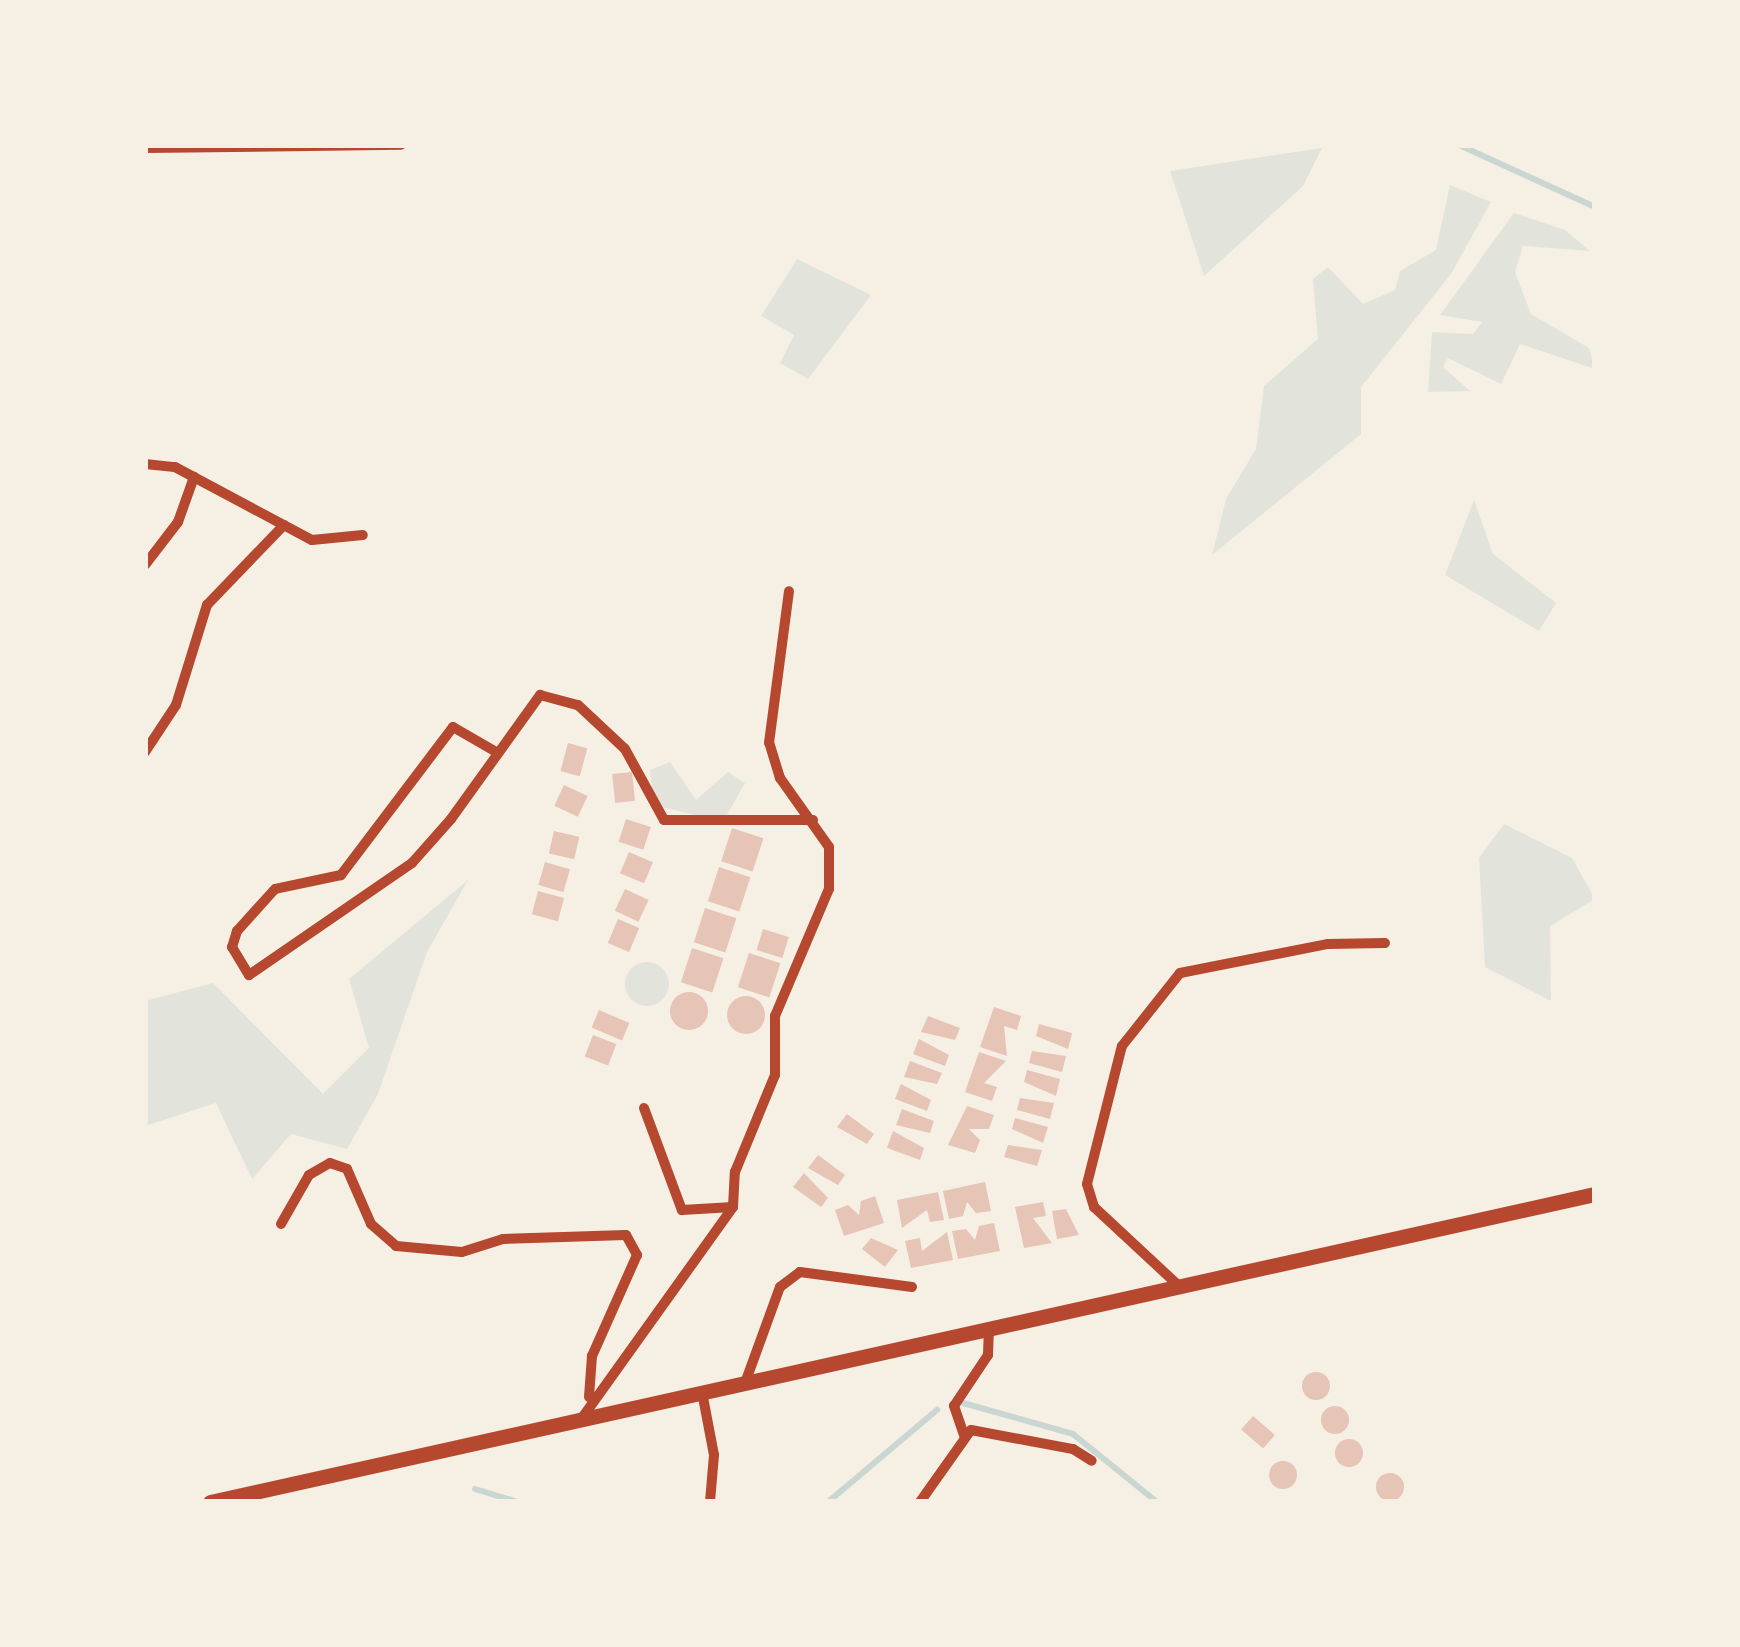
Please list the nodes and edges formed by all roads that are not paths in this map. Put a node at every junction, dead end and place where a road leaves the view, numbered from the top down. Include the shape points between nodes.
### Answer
1 (400, 145) edge
2 (145, 148) edge
3 (145, 464) edge
4 (194, 477) junction
5 (284, 524) junction
6 (363, 535) dead end
7 (145, 565) edge
8 (790, 591) dead end
9 (145, 752) edge
10 (498, 753) junction
11 (813, 820) junction
12 (1385, 943) dead end
13 (644, 1108) dead end
14 (1595, 1194) edge
15 (733, 1207) junction
16 (281, 1224) dead end
17 (1179, 1286) junction
18 (912, 1287) dead end
19 (989, 1328) junction
20 (745, 1383) junction
21 (702, 1392) junction
22 (589, 1397) junction
23 (582, 1418) junction
24 (964, 1436) junction
25 (1092, 1461) dead end
26 (210, 1502) edge
27 (710, 1502) edge
28 (920, 1502) edge

1 - 2 street
3 - 4 street
4 - 5 street
4 - 7 street via 178,522
5 - 6 street via 312,540
5 - 9 street via 207,606 176,705
8 - 11 street via 767,726 780,778
10 - 10 street via 453,728 341,875 275,889 237,931 232,947 249,975 412,863
10 - 11 street via 528,703 558,694 625,750 664,820
11 - 15 street via 829,846 829,889 774,1016 775,1075 735,1172
12 - 17 street via 1328,944 1180,972 1122,1046 1088,1184 1094,1207
13 - 15 street via 682,1210
14 - 17 main road
15 - 22 street
16 - 22 street via 309,1175 330,1163 348,1170 371,1224 396,1246 446,1252 503,1239 626,1236 637,1254 592,1356
17 - 19 main road
18 - 20 street via 800,1272 780,1287
19 - 20 main road
19 - 24 street via 988,1356 954,1406
20 - 21 main road
21 - 23 main road
21 - 27 street via 714,1455
22 - 23 street
23 - 26 main road
24 - 25 street via 974,1429 1073,1448
24 - 28 street via 950,1469

